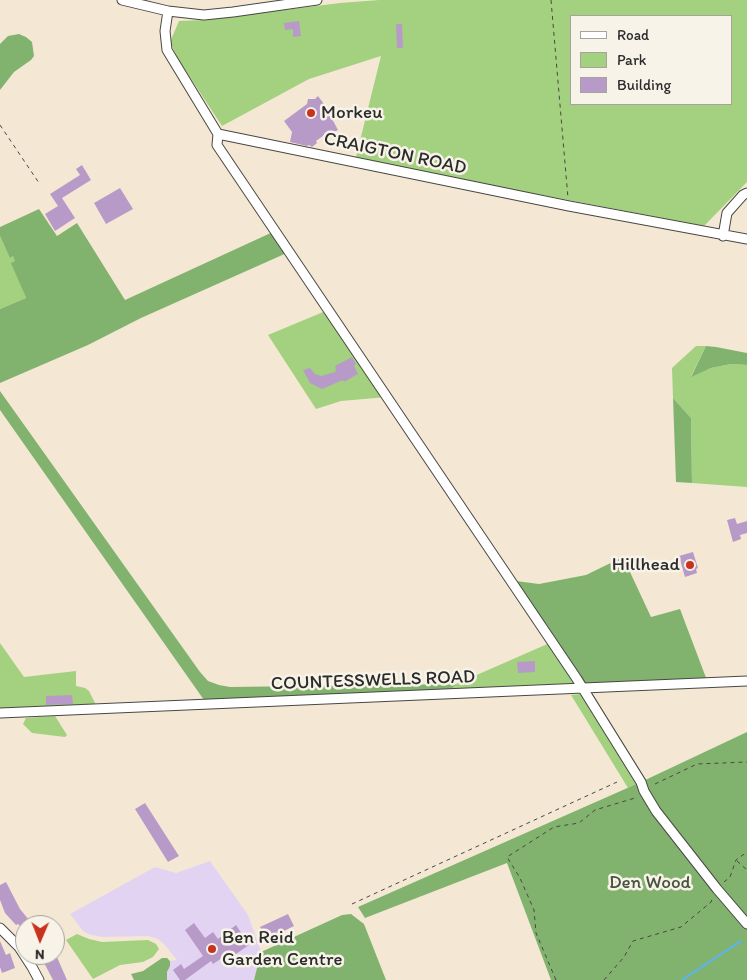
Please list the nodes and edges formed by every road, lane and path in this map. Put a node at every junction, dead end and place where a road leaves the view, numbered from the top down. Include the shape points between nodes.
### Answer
1 (122, 0) edge
2 (317, 0) edge
3 (551, 0) edge
4 (301, 1) edge
5 (168, 11) junction
6 (0, 125) edge
7 (218, 134) junction
8 (39, 183) dead end
9 (747, 193) edge
10 (569, 206) junction
11 (723, 236) junction
12 (747, 240) edge
13 (747, 681) edge
14 (581, 689) junction
15 (0, 713) edge
16 (747, 762) edge
17 (617, 782) dead end
18 (655, 784) dead end
19 (635, 798) dead end
20 (747, 852) edge
21 (736, 860) junction
22 (747, 870) edge
23 (717, 889) junction
24 (352, 904) dead end
25 (747, 924) edge
26 (0, 928) edge
27 (39, 980) edge
28 (556, 980) edge
29 (604, 980) edge

1 - 5 street
2 - 4 street
3 - 10 path
4 - 5 street via 204,15
5 - 7 street via 165,31 168,50
6 - 8 path
7 - 10 street, CRAIGTON ROAD
7 - 14 street via 217,145
9 - 11 street via 727,213
10 - 11 street, CRAIGTON ROAD
11 - 12 street, CRAIGTON ROAD
13 - 14 street, COUNTESSWELLS ROAD
14 - 15 street, COUNTESSWELLS ROAD
14 - 23 street via 656,811
16 - 18 path via 697,764
17 - 24 path
19 - 28 path via 595,810 579,823 554,827 506,857 520,878 534,910 536,933
20 - 21 path
21 - 22 path
21 - 23 path via 730,877
23 - 25 street
23 - 29 path via 711,902 681,927 633,941
26 - 27 street via 19,947

